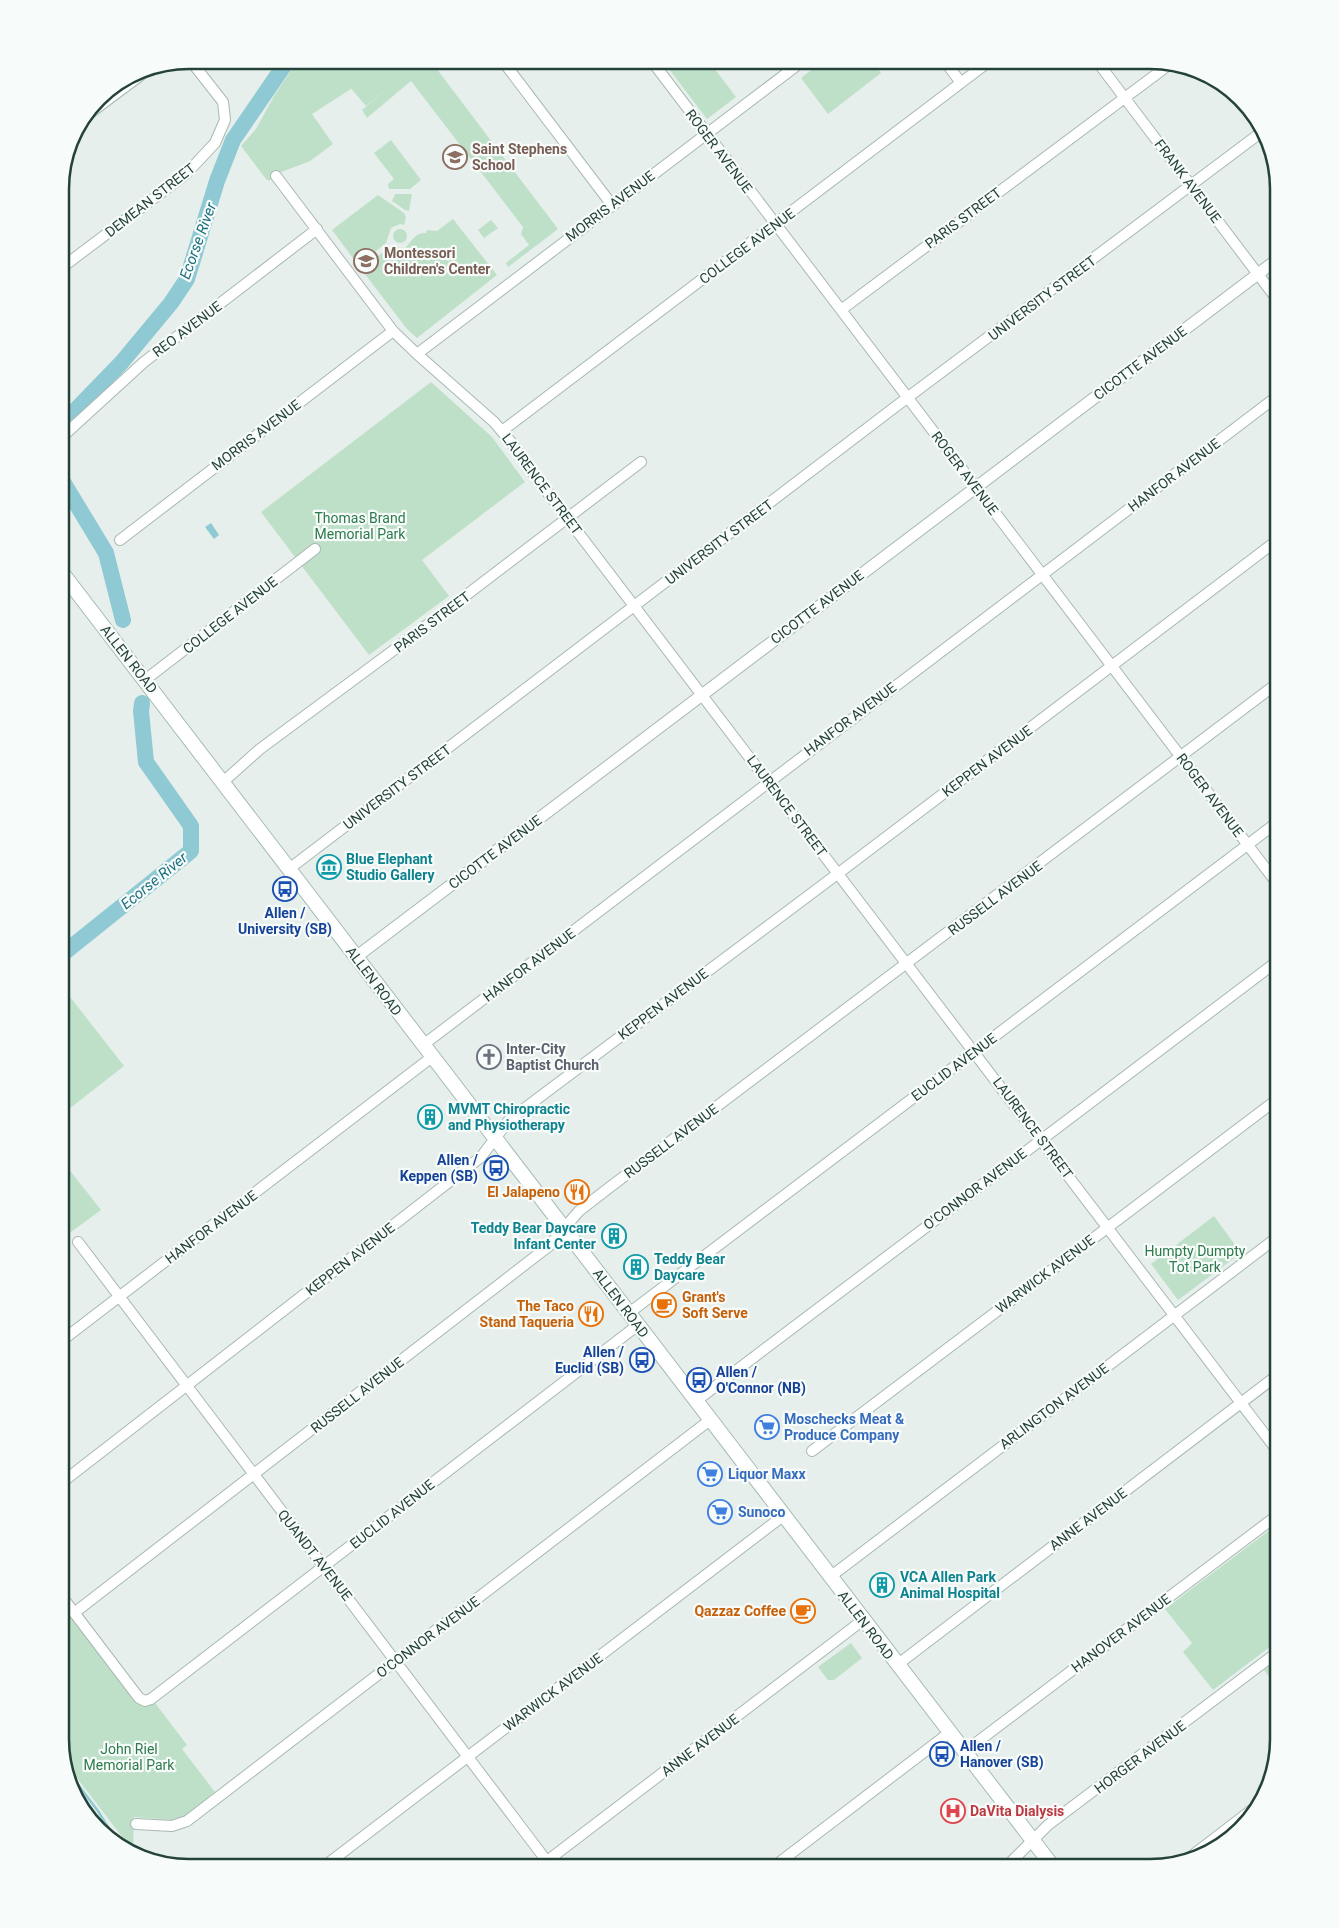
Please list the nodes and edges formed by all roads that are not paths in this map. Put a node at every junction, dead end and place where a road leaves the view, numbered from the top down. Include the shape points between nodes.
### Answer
1 (197, 69) edge
2 (509, 69) edge
3 (657, 69) edge
4 (792, 69) edge
5 (951, 69) edge
6 (979, 69) edge
7 (1103, 69) edge
8 (1162, 70) edge
9 (961, 83) junction
10 (1124, 98) junction
11 (707, 135) junction
12 (1257, 136) edge
13 (276, 176) dead end
14 (1191, 186) junction
15 (612, 205) junction
16 (775, 224) junction
17 (317, 229) junction
18 (69, 262) edge
19 (1270, 265) edge
20 (1258, 274) junction
21 (1270, 290) edge
22 (841, 310) junction
23 (393, 330) junction
24 (417, 354) junction
25 (908, 398) junction
26 (1270, 402) edge
27 (69, 431) edge
28 (502, 431) junction
29 (642, 462) dead end
30 (977, 488) junction
31 (568, 519) junction
32 (120, 540) dead end
33 (1270, 546) edge
34 (315, 549) dead end
35 (1042, 574) junction
36 (69, 582) edge
37 (635, 606) junction
38 (1112, 666) junction
39 (145, 680) junction
40 (1270, 689) edge
41 (702, 695) junction
42 (1181, 757) junction
43 (223, 782) junction
44 (770, 783) junction
45 (1270, 828) edge
46 (1248, 845) junction
47 (289, 869) junction
48 (838, 874) junction
49 (1270, 874) edge
50 (356, 957) junction
51 (908, 964) junction
52 (1270, 967) edge
53 (423, 1045) junction
54 (974, 1052) junction
55 (432, 1056) junction
56 (1270, 1105) edge
57 (495, 1139) junction
58 (1041, 1139) junction
59 (1108, 1227) junction
60 (564, 1228) junction
61 (78, 1242) dead end
62 (1270, 1243) edge
63 (119, 1296) junction
64 (629, 1313) junction
65 (1174, 1314) junction
66 (638, 1325) junction
67 (69, 1335) edge
68 (1270, 1381) edge
69 (186, 1386) junction
70 (696, 1401) junction
71 (1241, 1403) junction
72 (710, 1420) junction
73 (1270, 1441) edge
74 (812, 1450) dead end
75 (254, 1475) junction
76 (69, 1477) edge
77 (783, 1516) junction
78 (1270, 1521) edge
79 (324, 1566) junction
80 (830, 1577) junction
81 (69, 1606) edge
82 (74, 1613) junction
83 (863, 1620) junction
84 (1270, 1658) edge
85 (396, 1661) junction
86 (897, 1664) junction
87 (949, 1733) junction
88 (964, 1752) junction
89 (468, 1757) junction
90 (1238, 1820) edge
91 (136, 1824) dead end
92 (1034, 1841) junction
93 (1206, 1845) edge
94 (334, 1859) edge
95 (546, 1859) edge
96 (556, 1859) edge
97 (784, 1859) edge
98 (1015, 1859) edge
99 (1047, 1859) edge

1 - 18 street, DEMEAN STREET via 222,99 225,111 225,120 215,143 186,174
2 - 15 street
3 - 11 street, ROGER AVENUE
4 - 11 street, MORRIS AVENUE
5 - 9 street
6 - 9 street, COLLEGE AVENUE
7 - 10 street, FRANK AVENUE
8 - 10 street, PARIS STREET
9 - 16 street, COLLEGE AVENUE
10 - 14 street, FRANK AVENUE
10 - 22 street, PARIS STREET
11 - 15 street, MORRIS AVENUE
11 - 16 street, ROGER AVENUE
12 - 14 street, UNIVERSITY STREET
13 - 17 street, LAURENCE STREET
14 - 20 street, FRANK AVENUE
14 - 25 street, UNIVERSITY STREET
15 - 24 street, MORRIS AVENUE
16 - 22 street, ROGER AVENUE
16 - 28 street, COLLEGE AVENUE
17 - 23 street, LAURENCE STREET
17 - 27 street, REO AVENUE via 144,362
19 - 20 street, CICOTTE AVENUE
20 - 21 street, FRANK AVENUE
20 - 30 street, CICOTTE AVENUE
22 - 25 street, ROGER AVENUE
23 - 24 street, LAURENCE STREET
23 - 32 street, MORRIS AVENUE
24 - 28 street, LAURENCE STREET
25 - 30 street, ROGER AVENUE
25 - 37 street, UNIVERSITY STREET
26 - 35 street, HANFOR AVENUE
28 - 31 street, LAURENCE STREET
29 - 31 street, PARIS STREET
30 - 35 street, ROGER AVENUE
30 - 41 street, CICOTTE AVENUE
31 - 37 street, LAURENCE STREET
31 - 43 street, PARIS STREET via 260,749
33 - 38 street, KEPPEN AVENUE
34 - 39 street, COLLEGE AVENUE
35 - 38 street, ROGER AVENUE
35 - 44 street, HANFOR AVENUE
36 - 39 main road, ALLEN ROAD
37 - 41 street, LAURENCE STREET
37 - 47 street, UNIVERSITY STREET
38 - 42 street, ROGER AVENUE
38 - 48 street, KEPPEN AVENUE
39 - 43 main road, ALLEN ROAD
40 - 42 street, RUSSELL AVENUE
41 - 44 street, LAURENCE STREET
41 - 50 street, CICOTTE AVENUE
42 - 46 street, ROGER AVENUE
42 - 51 street, RUSSELL AVENUE
43 - 47 main road, ALLEN ROAD
44 - 48 street, LAURENCE STREET
44 - 53 street, HANFOR AVENUE
45 - 46 street, EUCLID AVENUE
46 - 49 street, ROGER AVENUE
46 - 54 street, EUCLID AVENUE
47 - 50 main road, ALLEN ROAD
48 - 51 street, LAURENCE STREET
48 - 57 street, KEPPEN AVENUE via 509,1120
50 - 53 main road, ALLEN ROAD
51 - 54 street, LAURENCE STREET
51 - 60 street, RUSSELL AVENUE via 610,1187 579,1211
52 - 58 street, O'CONNOR AVENUE
53 - 55 main road, ALLEN ROAD
54 - 58 street, LAURENCE STREET
54 - 64 street, EUCLID AVENUE
55 - 57 main road, ALLEN ROAD
55 - 63 street, HANFOR AVENUE
56 - 59 street, WARWICK AVENUE
57 - 60 main road, ALLEN ROAD
57 - 69 street, KEPPEN AVENUE via 481,1157
58 - 59 street, LAURENCE STREET
58 - 70 street, O'CONNOR AVENUE
59 - 65 street, LAURENCE STREET
59 - 74 street, WARWICK AVENUE
60 - 64 main road, ALLEN ROAD
60 - 75 street, RUSSELL AVENUE via 549,1246
61 - 63 street, QUANDT AVENUE
62 - 65 street, ARLINGTON AVENUE
63 - 67 street, HANFOR AVENUE
63 - 69 street, QUANDT AVENUE
64 - 66 main road, ALLEN ROAD
65 - 71 street, LAURENCE STREET
65 - 80 street, ARLINGTON AVENUE
66 - 70 main road, ALLEN ROAD
66 - 79 street, EUCLID AVENUE
68 - 71 street, ANNE AVENUE
69 - 75 street, QUANDT AVENUE
69 - 76 street, KEPPEN AVENUE
70 - 72 main road, ALLEN ROAD
71 - 73 street, LAURENCE STREET
71 - 86 street, ANNE AVENUE
72 - 77 main road, ALLEN ROAD
72 - 85 street, O'CONNOR AVENUE
75 - 79 street, QUANDT AVENUE
75 - 82 street, RUSSELL AVENUE
77 - 80 main road, ALLEN ROAD
77 - 89 street, WARWICK AVENUE
78 - 88 street, HANOVER AVENUE
79 - 82 street, EUCLID AVENUE via 151,1699 138,1696
79 - 85 street, QUANDT AVENUE
80 - 83 main road, ALLEN ROAD
81 - 82 street
83 - 86 main road, ALLEN ROAD
83 - 96 street, ANNE AVENUE
84 - 92 street, HORGER AVENUE via 1048,1825
85 - 89 street, QUANDT AVENUE
85 - 91 street, O'CONNOR AVENUE via 187,1821 172,1826
86 - 87 main road, ALLEN ROAD
87 - 88 main road, ALLEN ROAD
87 - 97 street
88 - 92 main road, ALLEN ROAD
89 - 94 street, WARWICK AVENUE
89 - 95 street, QUANDT AVENUE
90 - 93 street
92 - 98 street, HORGER AVENUE
92 - 99 main road, ALLEN ROAD

